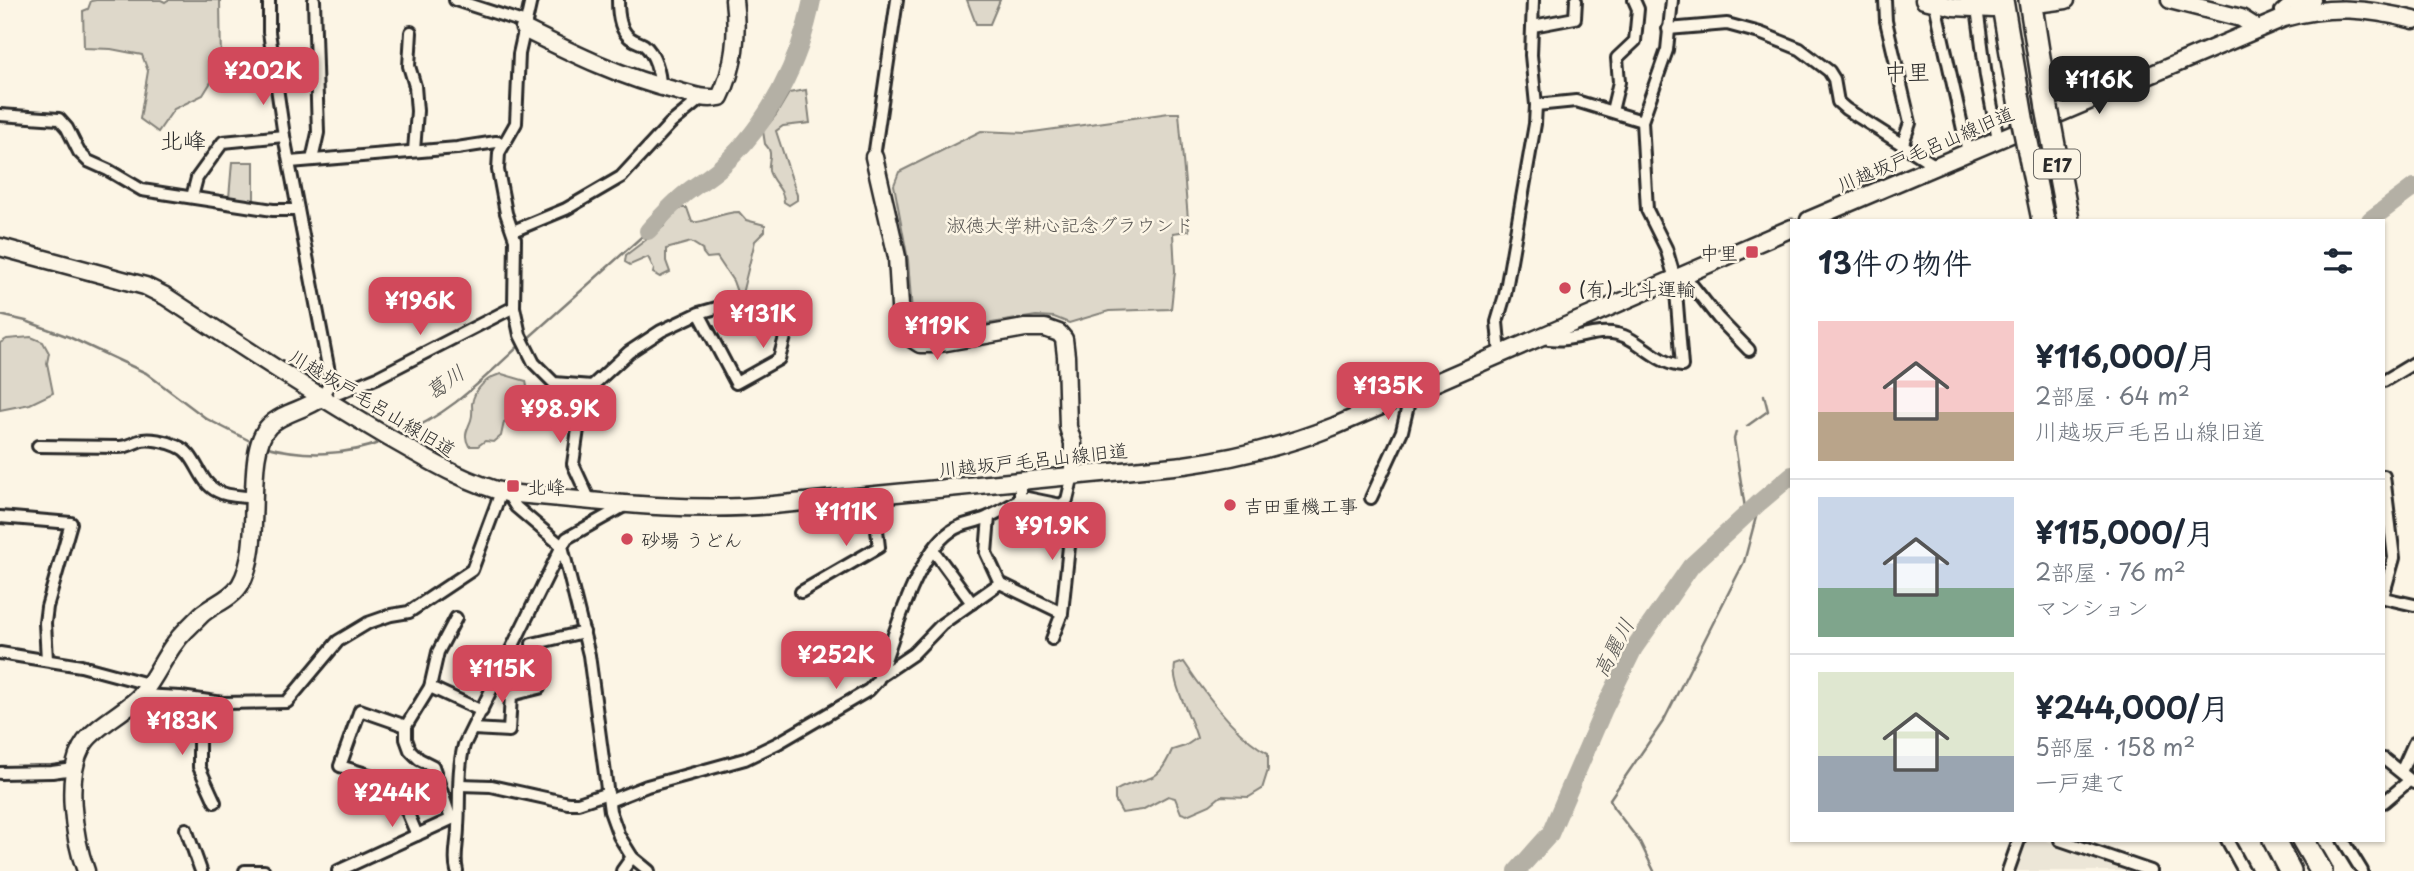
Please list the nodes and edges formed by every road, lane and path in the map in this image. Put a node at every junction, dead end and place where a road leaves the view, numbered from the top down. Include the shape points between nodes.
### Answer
1 (269, 0) edge
2 (314, 0) edge
3 (454, 0) edge
4 (531, 0) edge
5 (618, 0) edge
6 (734, 0) edge
7 (897, 0) edge
8 (1533, 0) edge
9 (1576, 0) edge
10 (1634, 0) edge
11 (1672, 0) edge
12 (1885, 0) edge
13 (2169, 0) edge
14 (2315, 0) edge
15 (2050, 1) edge
16 (1929, 2) edge
17 (2193, 3) edge
18 (1987, 4) edge
19 (2213, 5) edge
20 (2284, 18) junction
21 (2414, 20) edge
22 (525, 26) junction
23 (1534, 26) junction
24 (2257, 28) junction
25 (1668, 29) junction
26 (411, 32) dead end
27 (660, 86) junction
28 (703, 97) junction
29 (1536, 105) junction
30 (1612, 111) junction
31 (0, 115) edge
32 (1643, 116) junction
33 (284, 136) junction
34 (1998, 139) junction
35 (504, 143) junction
36 (1903, 143) junction
37 (414, 151) junction
38 (1968, 152) junction
39 (874, 157) joint
40 (313, 160) junction
41 (290, 162) junction
42 (1936, 166) junction
43 (192, 197) junction
44 (298, 210) junction
45 (1811, 219) edge
46 (2043, 219) edge
47 (2068, 219) edge
48 (1790, 229) edge
49 (513, 231) junction
50 (0, 247) edge
51 (1680, 277) junction
52 (514, 307) junction
53 (699, 313) junction
54 (1538, 337) junction
55 (1749, 350) dead end
56 (1500, 354) junction
57 (2414, 363) edge
58 (2385, 380) edge
59 (592, 386) junction
60 (339, 393) dead end
61 (1411, 393) junction
62 (320, 398) junction
63 (38, 446) dead end
64 (1073, 475) junction
65 (1020, 481) junction
66 (2385, 484) edge
67 (504, 493) junction
68 (873, 496) junction
69 (255, 498) junction
70 (1371, 498) dead end
71 (1020, 500) junction
72 (590, 501) junction
73 (627, 504) junction
74 (1061, 505) junction
75 (0, 517) edge
76 (989, 517) junction
77 (562, 546) junction
78 (933, 550) junction
79 (2388, 566) edge
80 (1000, 583) junction
81 (2385, 588) edge
82 (801, 593) dead end
83 (2385, 595) edge
84 (972, 603) junction
85 (2414, 605) edge
86 (1062, 613) junction
87 (456, 618) dead end
88 (584, 632) junction
89 (1052, 639) dead end
90 (0, 653) edge
91 (47, 660) junction
92 (879, 677) junction
93 (430, 687) junction
94 (145, 689) junction
95 (193, 699) junction
96 (482, 711) junction
97 (406, 726) junction
98 (473, 729) junction
99 (2414, 743) edge
100 (2385, 760) edge
101 (74, 769) junction
102 (0, 773) edge
103 (2408, 779) edge
104 (460, 785) junction
105 (608, 797) junction
106 (2385, 801) edge
107 (215, 802) dead end
108 (455, 817) junction
109 (186, 828) dead end
110 (417, 835) junction
111 (2018, 842) edge
112 (2066, 842) edge
113 (2228, 842) edge
114 (2275, 842) edge
115 (2304, 842) edge
116 (2344, 842) edge
117 (632, 857) junction
118 (86, 871) edge
119 (201, 871) edge
120 (245, 871) edge
121 (264, 871) edge
122 (338, 871) edge
123 (457, 871) edge
124 (622, 871) edge
125 (649, 871) edge
126 (2008, 871) edge
127 (2151, 871) edge
128 (2244, 871) edge
129 (2290, 871) edge
130 (2320, 871) edge
131 (2362, 871) edge

1 - 33 street via 269,32
2 - 40 street via 318,133
3 - 22 street
4 - 22 street
5 - 27 street via 623,30 650,52
6 - 28 street via 735,36 727,84 720,97
7 - 39 street
8 - 23 street
9 - 23 street via 1575,18
10 - 30 street via 1638,9 1635,41 1617,58 1619,82
11 - 25 street
12 - 36 street via 1910,122
13 - 17 street
14 - 20 street via 2289,4 2281,11
15 - 47 highway, E17, bridge via 2047,108
16 - 18 street
16 - 38 street
17 - 19 street
18 - 34 street via 1986,76
18 - 46 highway, E17, bridge via 2022,118
19 - 24 street
20 - 21 street, 川越坂戸毛呂山線旧道 via 2349,8
20 - 24 street, 川越坂戸毛呂山線旧道
22 - 27 street via 607,69
22 - 35 street via 516,123
23 - 29 street via 1531,55
24 - 34 street, 川越坂戸毛呂山線旧道
25 - 32 street via 1667,50
25 - 36 street via 1727,24 1800,49 1829,71 1838,102
26 - 37 street via 410,66 417,111
27 - 28 street
28 - 49 street via 670,124 621,177 566,209
29 - 30 street via 1576,101
29 - 56 street via 1497,323
30 - 32 street
31 - 43 street via 59,119 88,161 142,190
32 - 51 street via 1647,210
33 - 41 street
33 - 43 street via 223,142 197,178
34 - 38 street, 川越坂戸毛呂山線旧道
35 - 37 street
35 - 49 street via 498,160 499,180
36 - 42 street
37 - 40 street
38 - 42 street, 川越坂戸毛呂山線旧道
39 - 64 street via 897,257 901,323 909,337 919,344 935,344 1025,328 1059,333 1066,356
40 - 41 street
41 - 44 street
42 - 45 street, 川越坂戸毛呂山線旧道
43 - 44 street
44 - 62 street via 331,382
48 - 51 street, 川越坂戸毛呂山線旧道
49 - 52 street
50 - 62 street, 川越坂戸毛呂山線旧道 via 145,286
51 - 54 street, 川越坂戸毛呂山線旧道
51 - 54 street via 1682,366 1613,333 1555,341
51 - 55 street
52 - 59 street via 520,335 534,363 554,383
52 - 60 street
53 - 53 street via 734,303 788,326 779,359 736,383
53 - 59 street via 629,352
54 - 56 street, 川越坂戸毛呂山線旧道
56 - 61 street, 川越坂戸毛呂山線旧道
57 - 58 street
59 - 72 street via 573,464
61 - 64 street, 川越坂戸毛呂山線旧道 via 1269,450 1204,462
61 - 70 street via 1402,431
62 - 67 street, 川越坂戸毛呂山線旧道 via 447,471
62 - 69 street via 266,429 258,449
63 - 69 street via 131,447 140,440 171,444 183,448 215,490
64 - 65 street, 川越坂戸毛呂山線旧道
64 - 74 street via 1068,500
65 - 68 street, 川越坂戸毛呂山線旧道
65 - 71 street
66 - 79 street via 2394,558
67 - 72 street, 川越坂戸毛呂山線旧道
67 - 77 street
67 - 95 street via 472,570 409,612 368,624 338,641 287,702
68 - 73 street, 川越坂戸毛呂山線旧道 via 736,508
68 - 82 street via 879,547
69 - 94 street via 252,547 241,584 175,640
71 - 74 street
71 - 76 street
72 - 73 street, 川越坂戸毛呂山線旧道
73 - 77 street via 567,538
74 - 86 street via 1072,518
75 - 91 street via 71,523 47,607
76 - 78 street via 951,530
76 - 80 street via 986,553
77 - 88 street
77 - 96 street
78 - 84 street
78 - 92 street via 911,590
79 - 81 street
80 - 84 street
80 - 86 street
83 - 85 street
84 - 92 street
86 - 89 street
87 - 93 street via 438,652
88 - 98 street via 532,644 538,688 511,695 509,731
88 - 105 street
90 - 91 street
91 - 94 street via 81,666
92 - 105 street via 869,690 745,760
93 - 96 street
93 - 97 street
94 - 95 street
94 - 101 street via 84,742
95 - 107 street via 199,732 197,759
96 - 98 street
97 - 108 street via 410,750 433,766
97 - 110 street via 359,710 340,766 395,783
98 - 104 street via 460,759
99 - 103 street
100 - 103 street
101 - 102 street
101 - 118 street via 73,816
103 - 106 street
104 - 105 street via 491,786 568,803
104 - 108 street
105 - 117 street via 614,825
108 - 110 street
108 - 123 street
109 - 119 street
110 - 122 street
111 - 126 street
112 - 127 street
113 - 128 street
114 - 129 highway
115 - 130 highway
116 - 131 street
117 - 124 street
117 - 125 street
120 - 121 street

